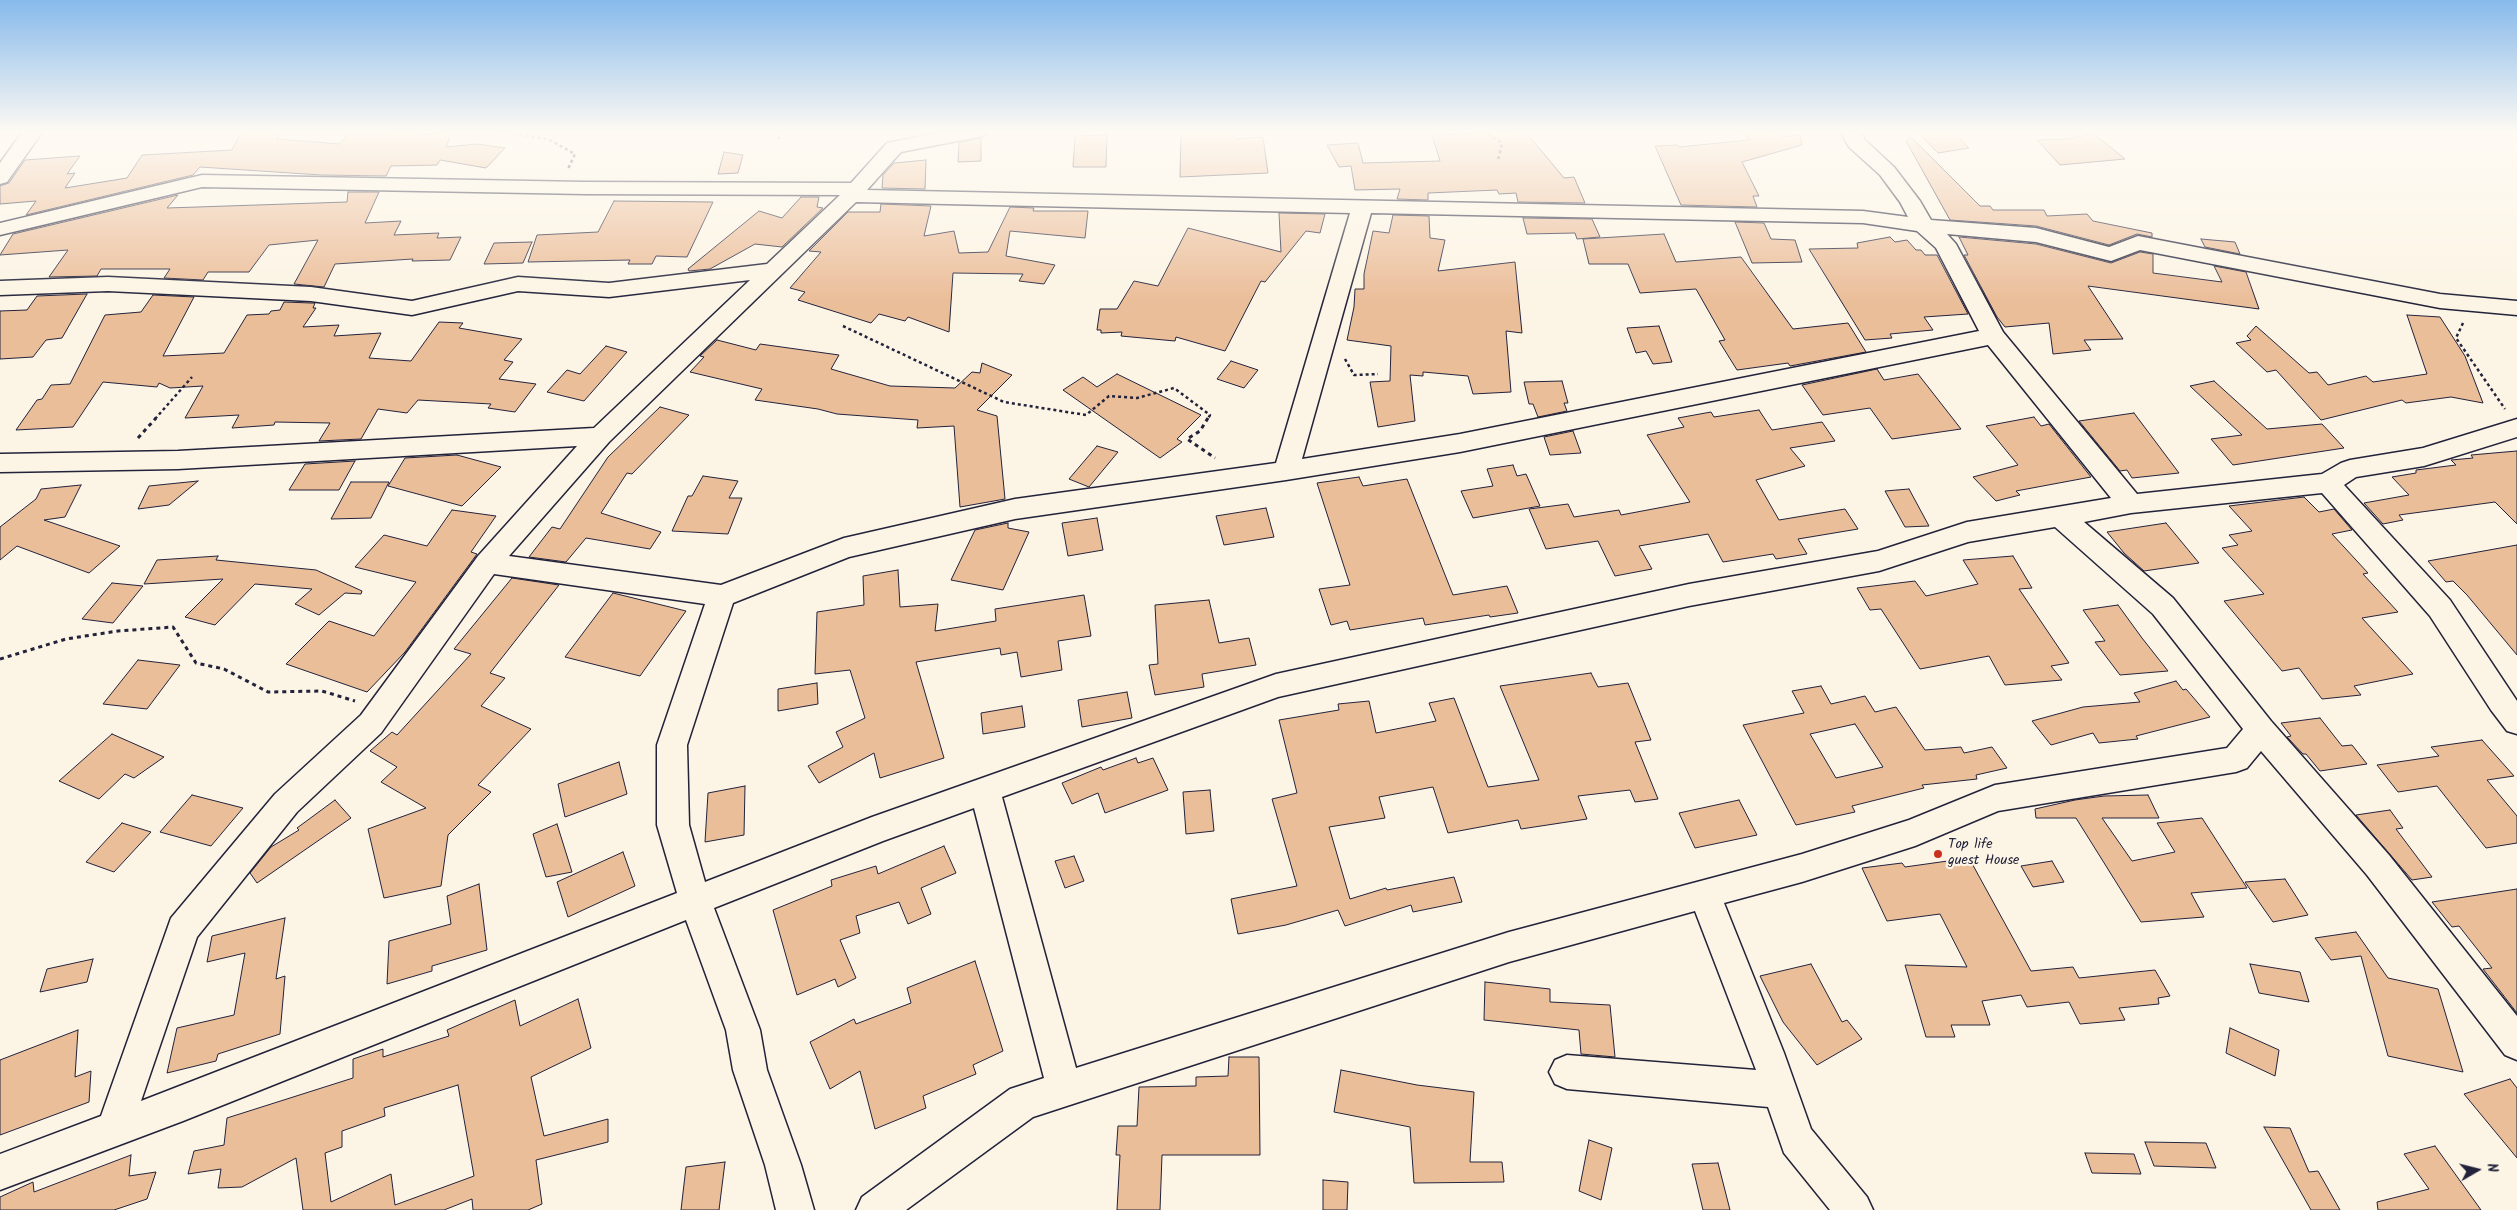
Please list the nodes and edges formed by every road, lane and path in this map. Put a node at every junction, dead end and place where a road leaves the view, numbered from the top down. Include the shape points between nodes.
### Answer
1 (175, 187) edge
2 (533, 187) edge
3 (858, 187) edge
4 (1900, 187) edge
5 (560, 188) joint
6 (853, 193) junction
7 (1362, 206) junction
8 (1923, 226) junction
9 (0, 229) edge
10 (773, 270) junction
11 (0, 288) edge
12 (2472, 304) junction
13 (2517, 308) edge
14 (843, 326) dead end
15 (1993, 336) junction
16 (1323, 341) junction
17 (1378, 374) dead end
18 (192, 377) dead end
19 (2511, 420) edge
20 (600, 436) junction
21 (135, 441) dead end
22 (0, 463) edge
23 (1286, 471) junction
24 (1245, 477) junction
25 (2328, 482) junction
26 (2131, 504) junction
27 (2060, 516) junction
28 (487, 563) junction
29 (722, 596) junction
30 (0, 659) edge
31 (382, 708) junction
32 (2517, 722) edge
33 (2261, 730) junction
34 (985, 790) junction
35 (1704, 893) junction
36 (695, 901) junction
37 (2517, 1043) edge
38 (1567, 1072) dead end
39 (1064, 1088) junction
40 (1780, 1090) junction
41 (114, 1129) junction
42 (0, 1172) edge
43 (795, 1210) edge
44 (876, 1210) edge
45 (1854, 1210) edge

1 - 9 street
2 - 5 street
3 - 6 street
4 - 8 street
5 - 6 street
6 - 7 street
6 - 10 street
7 - 8 street via 1863,217
7 - 16 street
8 - 12 street via 2036,235 2111,254 2138,243 2440,301
8 - 15 street via 1945,244
10 - 11 street via 609,290 518,284 412,308 311,294 108,284
10 - 20 street
12 - 13 street
12 - 19 path via 2456,338
14 - 24 path via 1004,402 1086,415 1109,396 1137,398 1174,388 1210,415 1200,430 1187,439
15 - 23 street via 1460,443
15 - 26 street
16 - 17 path via 1343,356 1354,375
16 - 23 street
18 - 21 path
19 - 25 street via 2424,456 2350,469
20 - 22 street via 178,460
20 - 28 street
23 - 24 street
24 - 29 street via 1015,509 873,541 844,548
25 - 26 street
25 - 32 street via 2440,608
26 - 27 street
27 - 33 street via 2163,606
27 - 34 street via 1967,532 1879,561 1689,595 1276,686
28 - 29 street
28 - 31 street
29 - 36 street via 672,745 673,824
30 - 31 path via 66,639 173,627 196,663 224,669 268,692 322,691
31 - 41 street via 371,724 286,803 183,929
33 - 35 street via 2236,759 1995,798 1915,832 1802,868
33 - 37 street via 2378,865
34 - 36 street
34 - 39 street
35 - 39 street via 1509,947
35 - 40 street
36 - 41 street
36 - 43 street via 743,1030 750,1070
38 - 40 street
39 - 44 street via 1024,1102
40 - 45 street via 1798,1140
41 - 42 street

